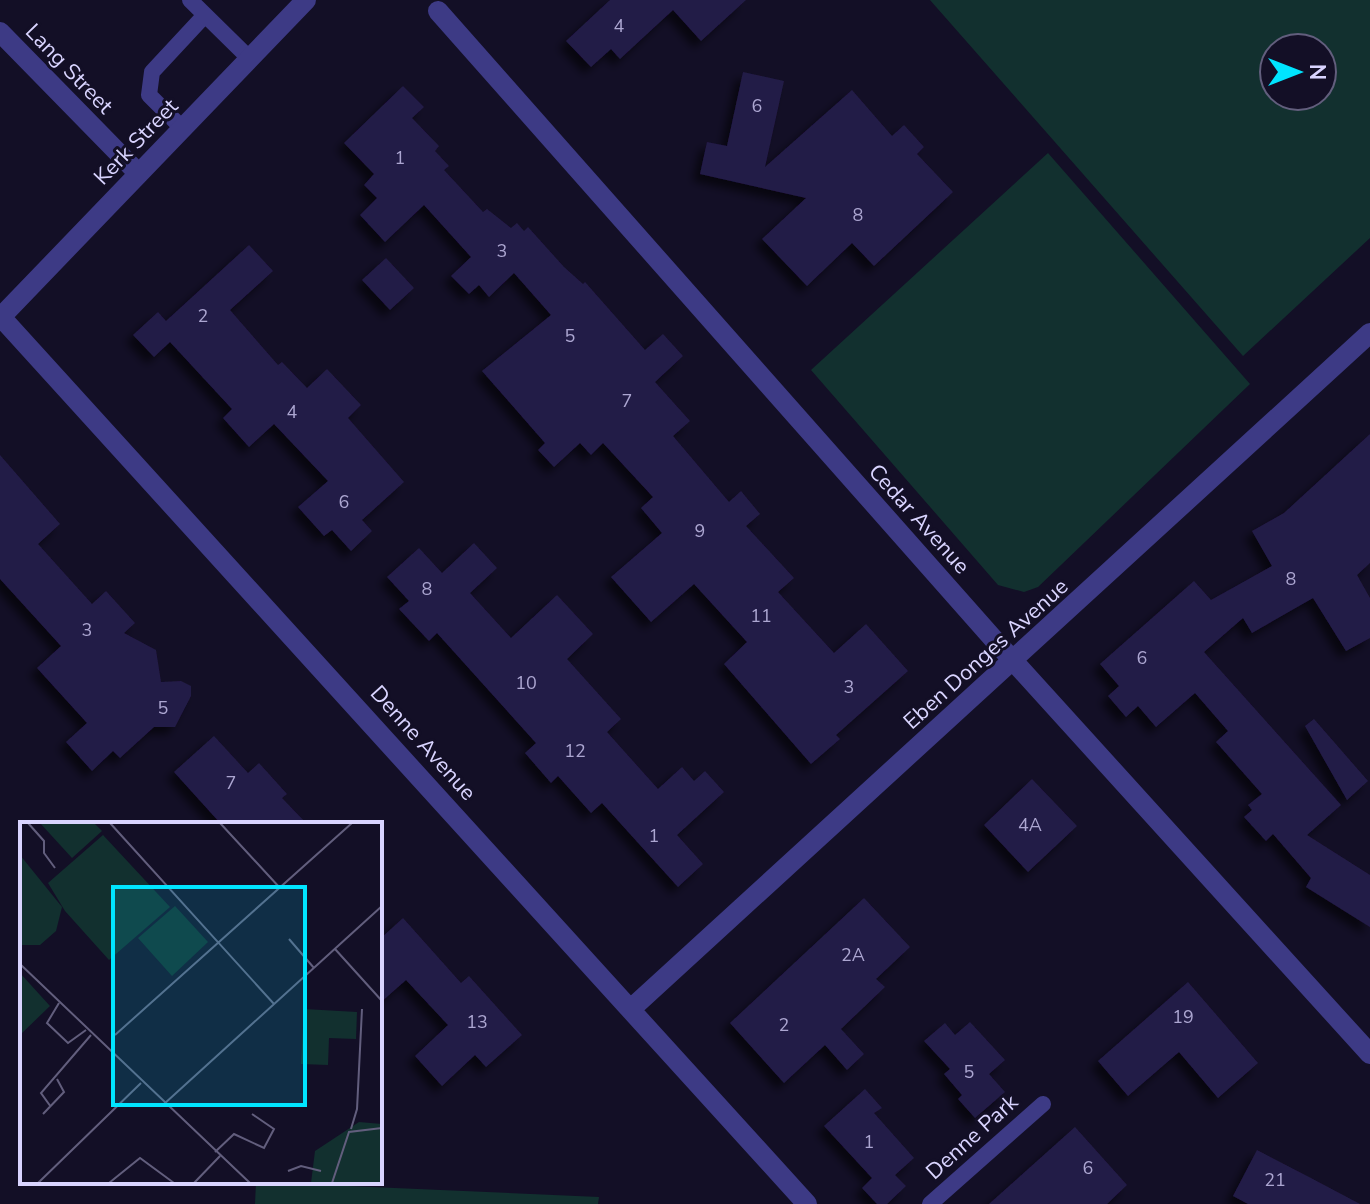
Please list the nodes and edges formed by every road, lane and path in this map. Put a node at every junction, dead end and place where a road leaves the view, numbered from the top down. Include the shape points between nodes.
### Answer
1 (190, 0) edge
2 (306, 0) edge
3 (438, 11) dead end
4 (205, 15) junction
5 (0, 32) edge
6 (250, 59) junction
7 (183, 129) junction
8 (138, 173) junction
9 (0, 317) edge
10 (1370, 333) edge
11 (1015, 661) junction
12 (632, 1008) junction
13 (1367, 1045) edge
14 (1043, 1104) dead end
15 (807, 1204) edge
16 (930, 1204) edge

1 - 4 lane
2 - 6 street, Kerk Street
3 - 11 street, Cedar Avenue
4 - 6 lane
4 - 7 lane via 149,79 149,95
5 - 8 street, Lang Street
6 - 7 street, Kerk Street
7 - 8 street, Kerk Street
8 - 9 street, Kerk Street
9 - 12 street, Denne Avenue
10 - 11 street, Eben Donges Avenue
11 - 12 street, Eben Donges Avenue
11 - 13 street, Cedar Avenue
12 - 15 street, Denne Avenue
14 - 16 lane, Denne Park

